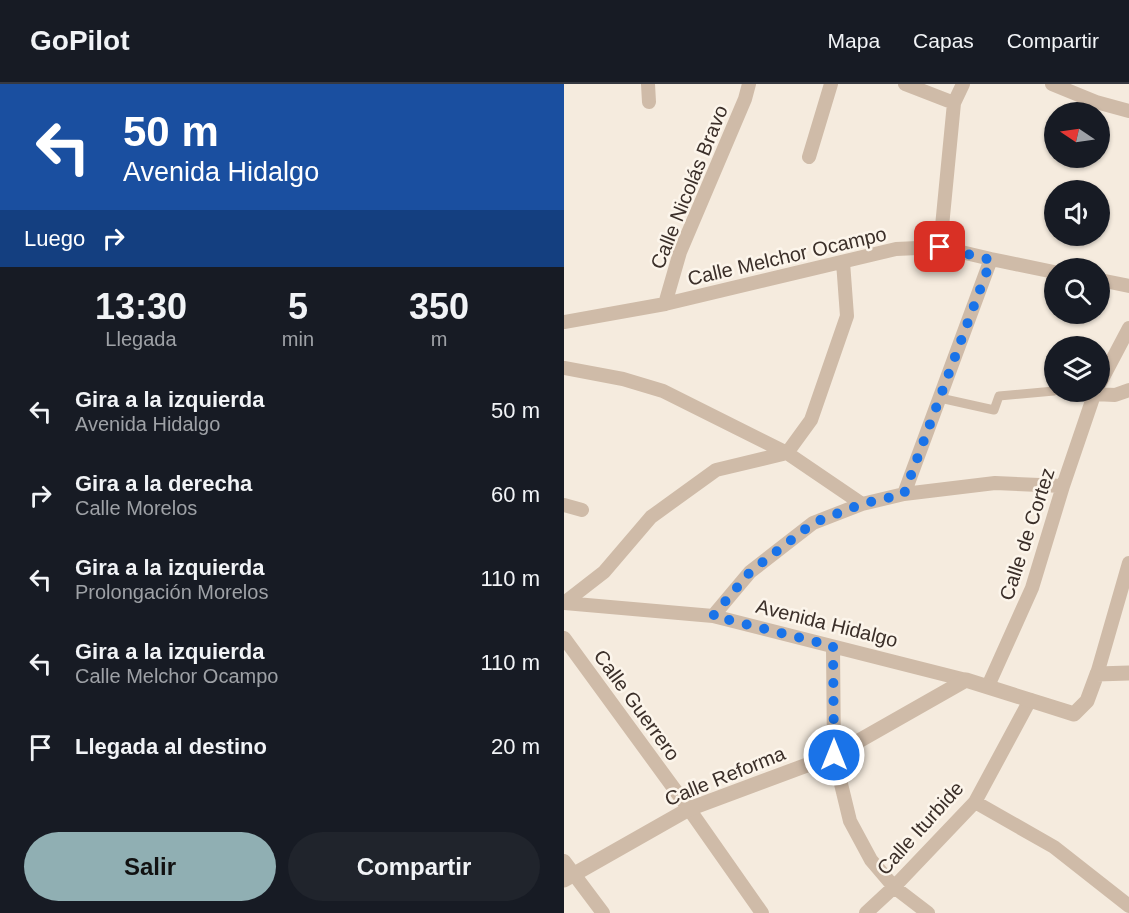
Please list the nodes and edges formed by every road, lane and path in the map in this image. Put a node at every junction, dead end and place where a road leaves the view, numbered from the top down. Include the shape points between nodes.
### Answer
1 (648, 84) edge
2 (749, 84) edge
3 (831, 84) edge
4 (905, 84) edge
5 (963, 84) edge
6 (1052, 84) edge
7 (649, 102) dead end
8 (954, 103) junction
9 (1129, 111) edge
10 (809, 157) dead end
11 (940, 247) junction
12 (991, 260) junction
13 (843, 262) junction
14 (1044, 270) edge
15 (1110, 282) edge
16 (1129, 286) edge
17 (665, 304) junction
18 (564, 322) edge
19 (1129, 328) edge
20 (1110, 361) edge
21 (564, 368) edge
22 (1129, 390) edge
23 (1044, 392) edge
24 (1110, 393) edge
25 (940, 398) junction
26 (1089, 402) edge
27 (787, 453) junction
28 (1063, 486) junction
29 (904, 494) junction
30 (862, 504) junction
31 (564, 505) edge
32 (582, 510) dead end
33 (1129, 563) edge
34 (564, 603) edge
35 (713, 616) junction
36 (564, 638) edge
37 (833, 646) junction
38 (1129, 673) edge
39 (1097, 674) junction
40 (966, 680) junction
41 (988, 686) junction
42 (1030, 700) junction
43 (834, 755) junction
44 (975, 802) junction
45 (689, 809) junction
46 (564, 861) edge
47 (570, 877) edge
48 (894, 887) junction
49 (1129, 906) edge
50 (603, 913) edge
51 (762, 913) edge
52 (866, 913) edge
53 (928, 913) edge

1 - 7 street
2 - 17 street, Calle Nicolás Bravo via 680,252
3 - 10 street
4 - 8 street
5 - 8 street
6 - 9 street
8 - 11 street
11 - 12 street, Calle Melchor Ocampo
11 - 13 street, Calle Melchor Ocampo via 896,249
12 - 14 street, Calle Melchor Ocampo
12 - 25 street
13 - 17 street, Calle Melchor Ocampo
13 - 27 street via 847,316 811,420
15 - 16 street
17 - 18 street, Calle Melchor Ocampo
19 - 20 street, Calle de Cortez
21 - 27 street via 663,391
22 - 24 street
23 - 25 street via 999,396 994,410
25 - 29 street
26 - 28 street, Calle de Cortez
27 - 30 street
27 - 34 street via 716,470 651,517 604,572
28 - 29 street via 995,483
28 - 41 street, Calle de Cortez via 1032,588
29 - 30 street
30 - 35 street via 813,523 750,572
31 - 32 street
33 - 39 street
34 - 35 street, Avenida Hidalgo
35 - 37 street, Avenida Hidalgo
36 - 45 street, Calle Guerrero
37 - 40 street, Avenida Hidalgo
37 - 43 street
38 - 39 street
39 - 42 street, Avenida Hidalgo via 1087,700 1074,714
40 - 41 street, Avenida Hidalgo
40 - 43 street, Calle Reforma
41 - 42 street, Avenida Hidalgo
42 - 44 street, Calle Iturbide
43 - 45 street, Calle Reforma
43 - 48 street via 850,821 871,860
44 - 48 street, Calle Iturbide
44 - 49 street via 1054,847
45 - 47 street, Calle Reforma
45 - 51 street, Calle Guerrero
46 - 47 street
47 - 50 street
48 - 52 street, Calle Iturbide
48 - 53 street

